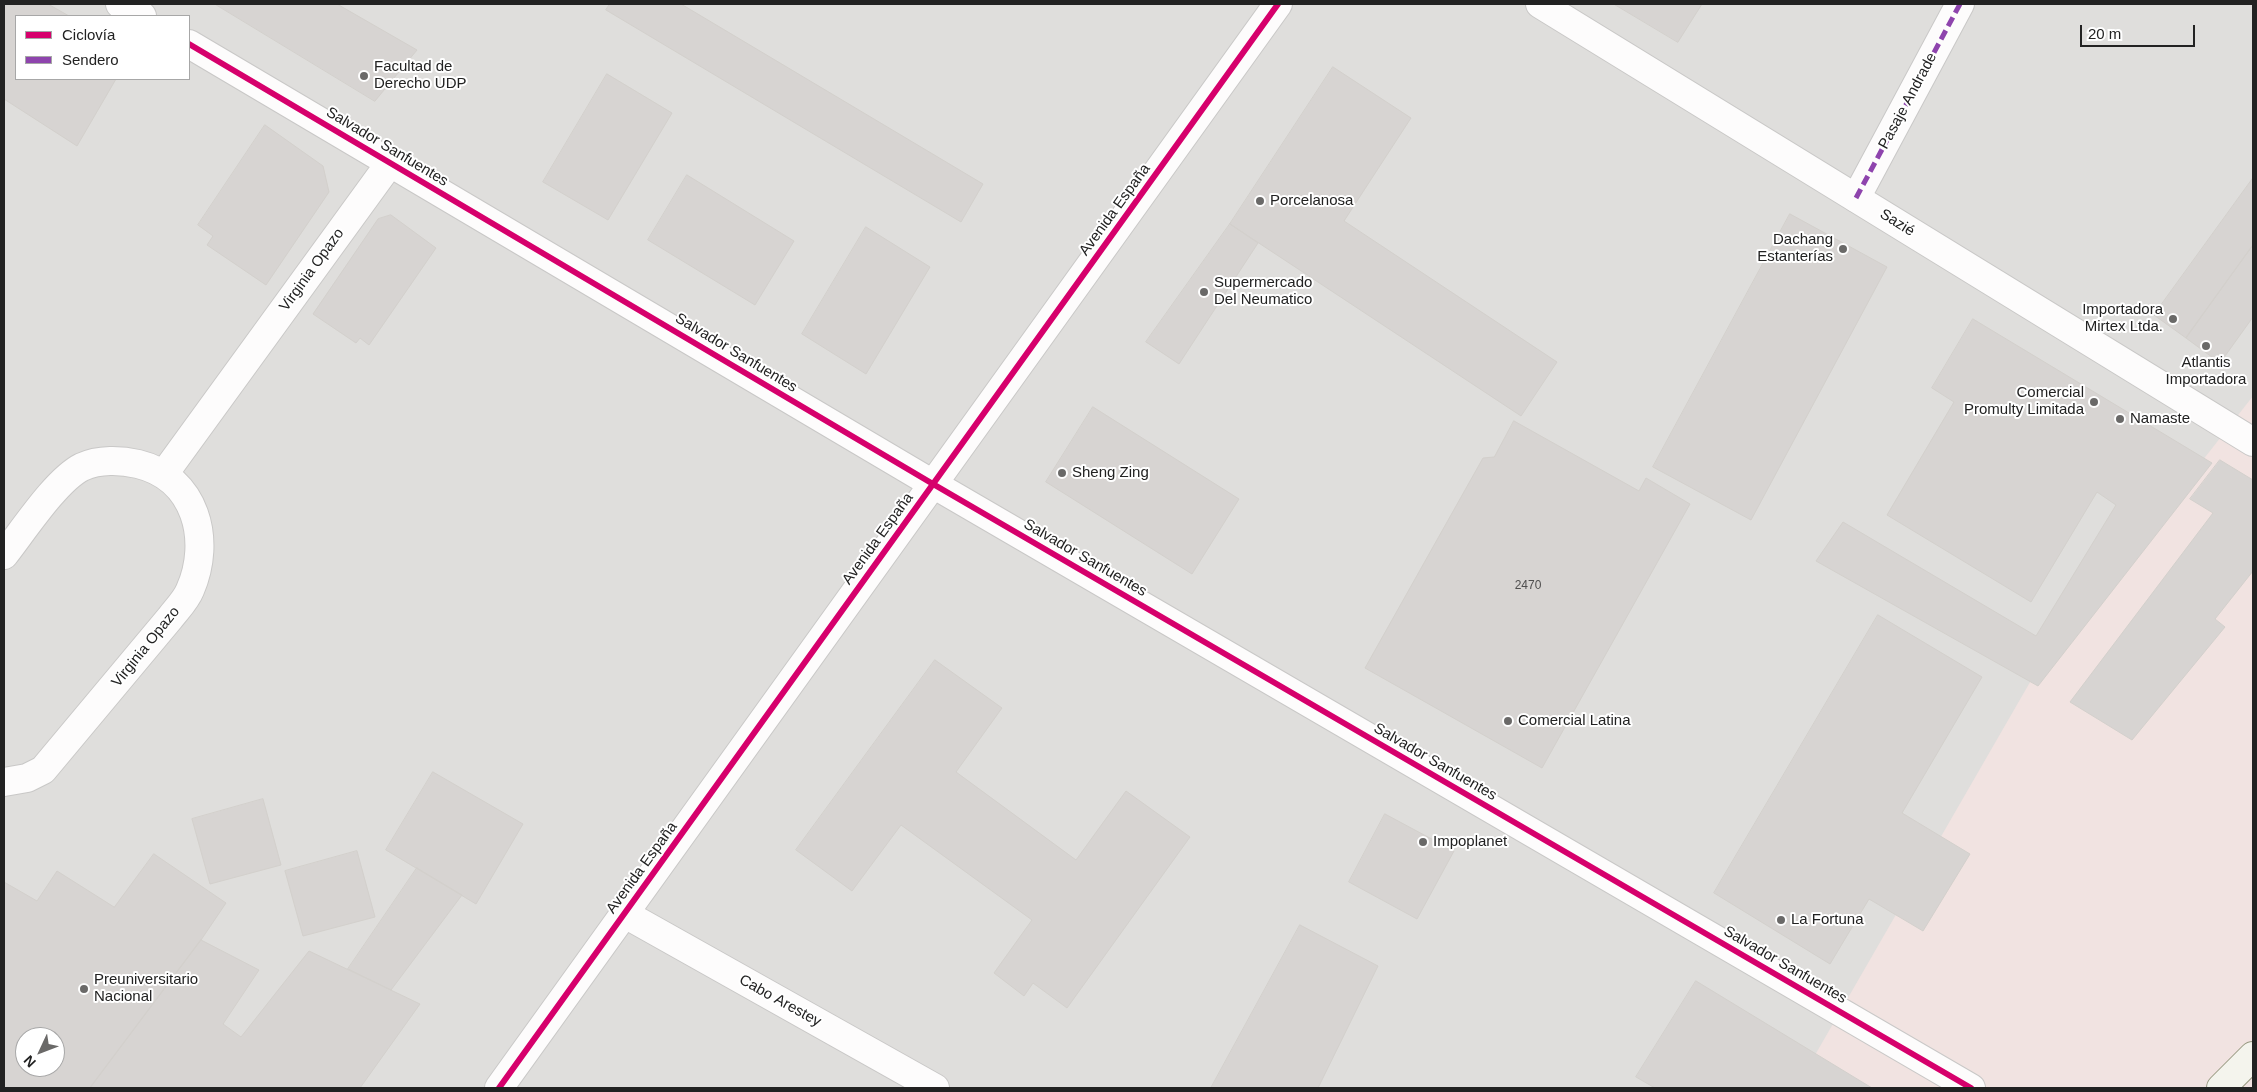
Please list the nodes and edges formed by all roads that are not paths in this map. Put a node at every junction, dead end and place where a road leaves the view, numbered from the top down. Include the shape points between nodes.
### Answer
1 (120, 4) edge
2 (1278, 4) edge
3 (1540, 4) edge
4 (1960, 4) edge
5 (140, 15) edge
6 (190, 45) edge
7 (390, 163) junction
8 (1856, 198) junction
9 (2253, 442) edge
10 (164, 474) junction
11 (933, 484) junction
12 (4, 555) edge
13 (4, 782) edge
14 (625, 914) junction
15 (2253, 1056) edge
16 (499, 1088) edge
17 (935, 1088) edge
18 (1971, 1088) edge
19 (2221, 1088) edge

1 - 5 street
2 - 11 street, Avenida España
3 - 8 street, Sazié
4 - 8 street, Pasaje Andrade
6 - 7 street, Salvador Sanfuentes
7 - 10 street, Virginia Opazo
7 - 11 street, Salvador Sanfuentes
8 - 9 street, Sazié
10 - 12 street, Virginia Opazo via 129,462 105,461 82,467 62,482
10 - 13 street, Virginia Opazo via 182,492 200,528 199,562 190,592 54,759 43,770 27,778
11 - 14 street, Avenida España
11 - 18 street, Salvador Sanfuentes
14 - 16 street, Avenida España
14 - 17 street, Cabo Arestey
15 - 19 main road

